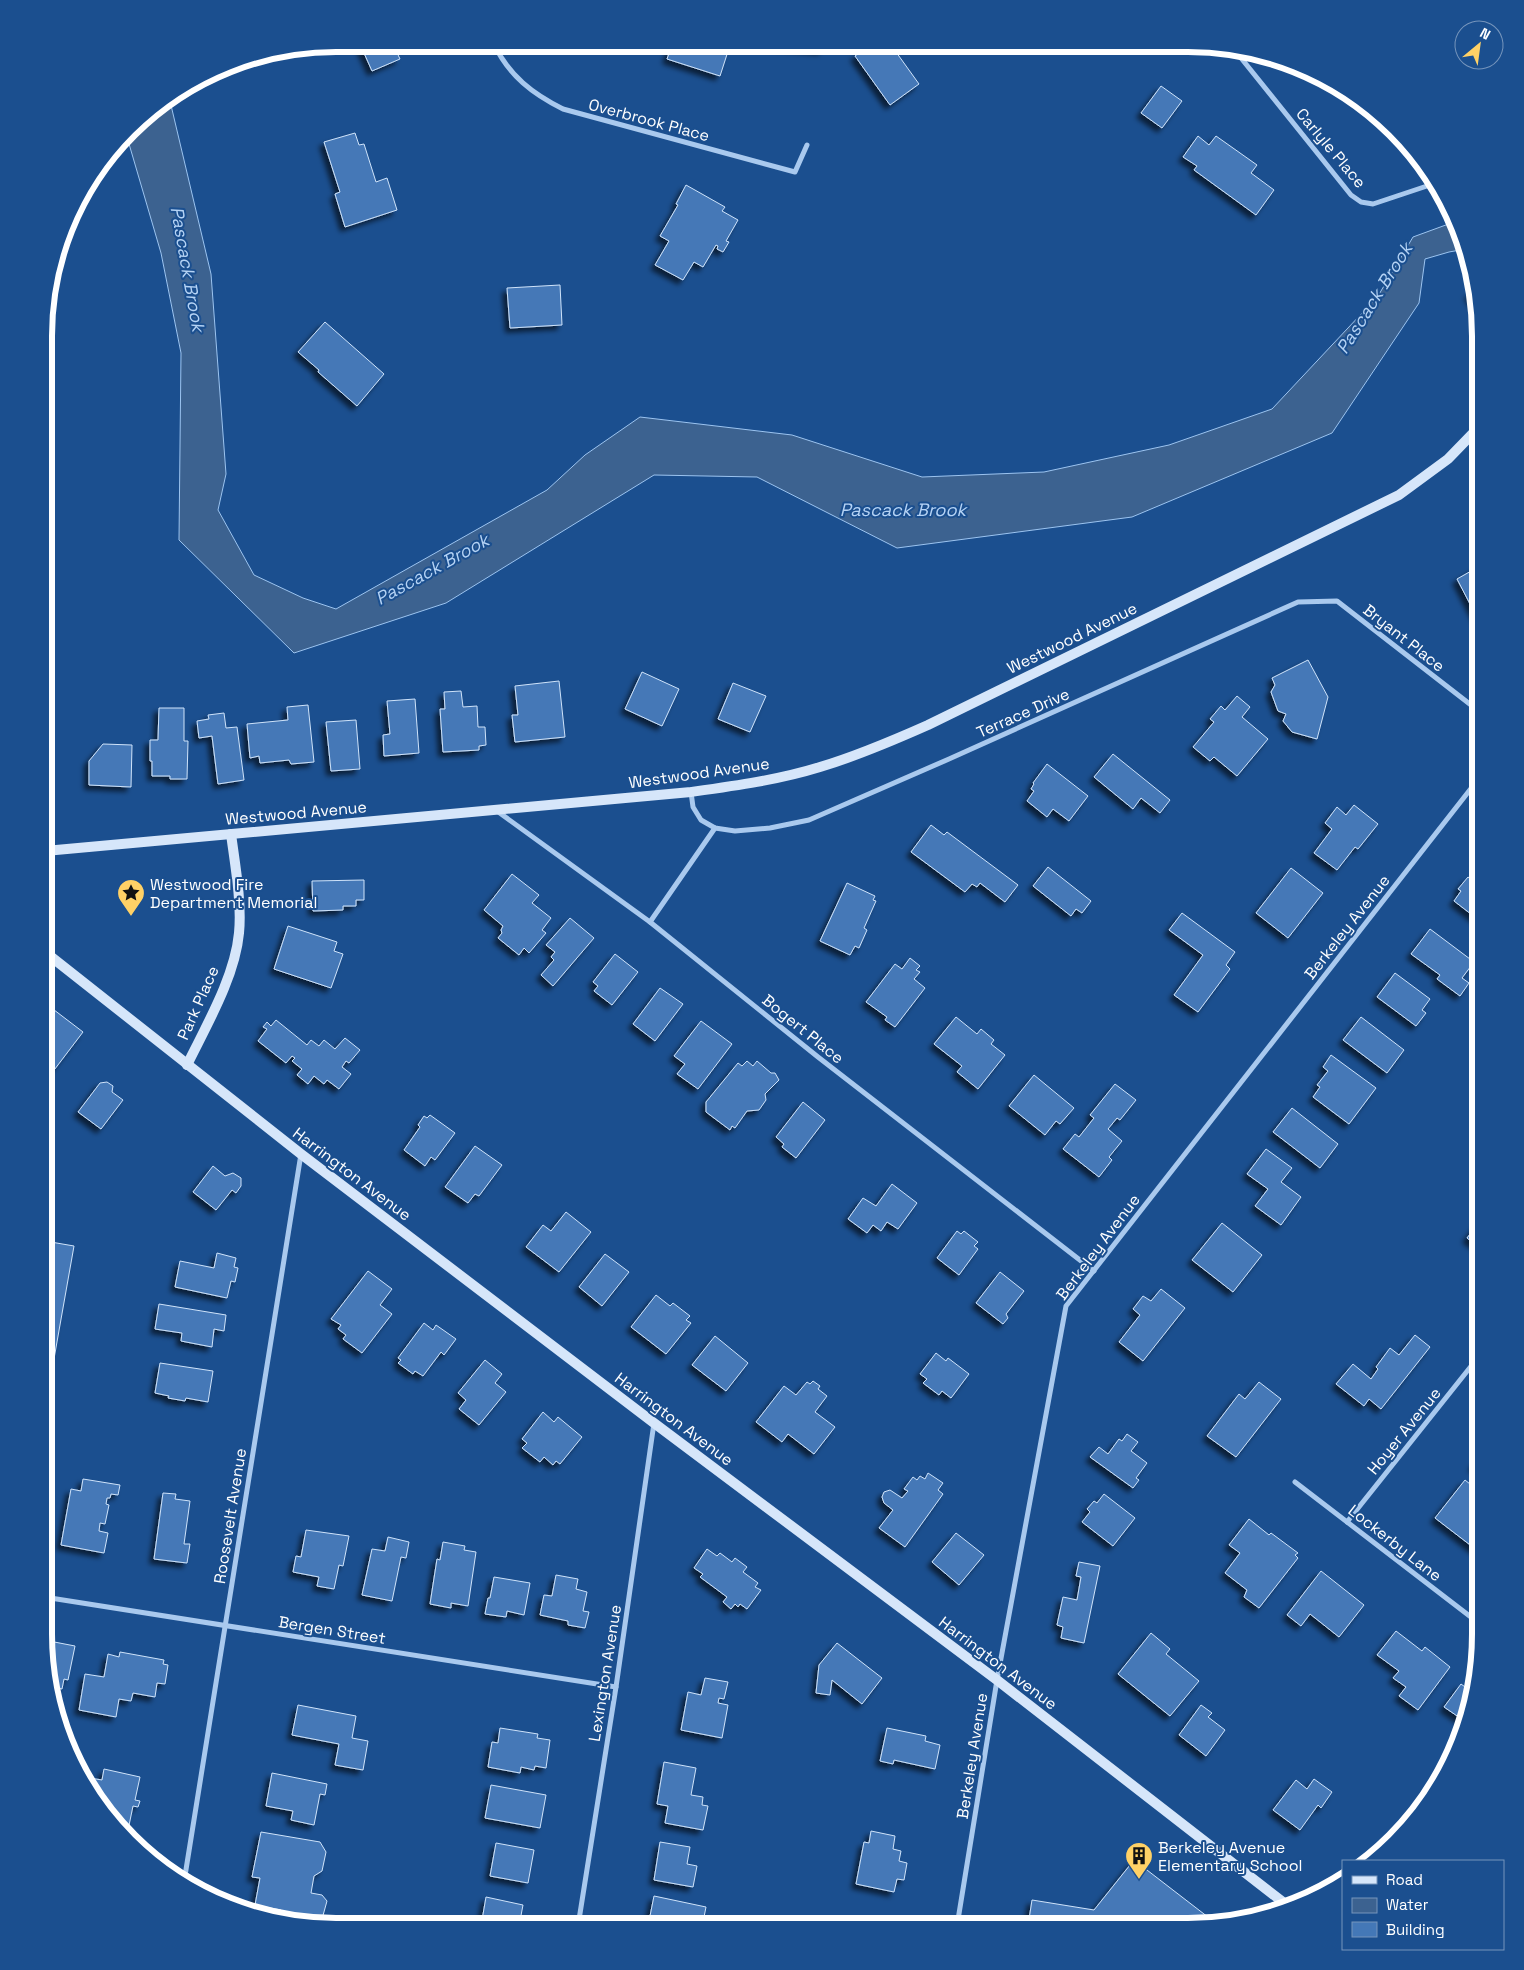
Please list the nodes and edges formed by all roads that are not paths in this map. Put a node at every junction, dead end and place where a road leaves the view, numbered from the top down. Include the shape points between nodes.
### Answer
1 (498, 52) edge
2 (1241, 58) edge
3 (807, 146) dead end
4 (1428, 186) edge
5 (1472, 434) edge
6 (1337, 601) joint
7 (1472, 706) edge
8 (1472, 787) edge
9 (691, 792) junction
10 (494, 810) junction
11 (715, 828) junction
12 (231, 834) junction
13 (52, 850) edge
14 (650, 922) junction
15 (52, 958) edge
16 (188, 1065) junction
17 (301, 1154) junction
18 (1094, 1271) junction
19 (1472, 1366) edge
20 (654, 1423) junction
21 (1295, 1482) dead end
22 (1347, 1522) junction
23 (52, 1598) edge
24 (1472, 1618) edge
25 (225, 1626) junction
26 (997, 1680) junction
27 (616, 1687) junction
28 (185, 1874) edge
29 (1282, 1901) edge
30 (579, 1918) edge
31 (957, 1918) edge

1 - 3 street, Overbrook Place via 519,81 539,97 563,109 795,172
2 - 4 street, Carlyle Place via 1351,195 1361,202 1373,204
5 - 9 street, Westwood Avenue via 1448,459 1399,494 928,725 874,749 818,768 750,784
6 - 7 street, Bryant Place
6 - 11 street, Terrace Drive via 1298,602 809,820 735,831
8 - 18 street, Berkeley Avenue
9 - 10 street, Westwood Avenue
9 - 11 street via 693,807 701,820
10 - 12 street, Westwood Avenue
10 - 14 street, Bogert Place
11 - 14 street
12 - 13 street, Westwood Avenue
12 - 16 street, Park Place via 239,934 228,978
14 - 18 street, Bogert Place via 818,1058
15 - 16 street, Harrington Avenue
16 - 17 street, Harrington Avenue
17 - 20 street, Harrington Avenue
17 - 25 street, Roosevelt Avenue
18 - 26 street, Berkeley Avenue via 1066,1306
19 - 22 street, Hoyer Avenue
20 - 26 street, Harrington Avenue
20 - 27 street, Lexington Avenue
21 - 22 street, Lockerby Lane
22 - 24 street, Lockerby Lane
23 - 25 street, Bergen Street
25 - 27 street, Bergen Street
25 - 28 street, Roosevelt Avenue
26 - 29 street, Harrington Avenue
26 - 31 street, Berkeley Avenue
27 - 30 street, Lexington Avenue

